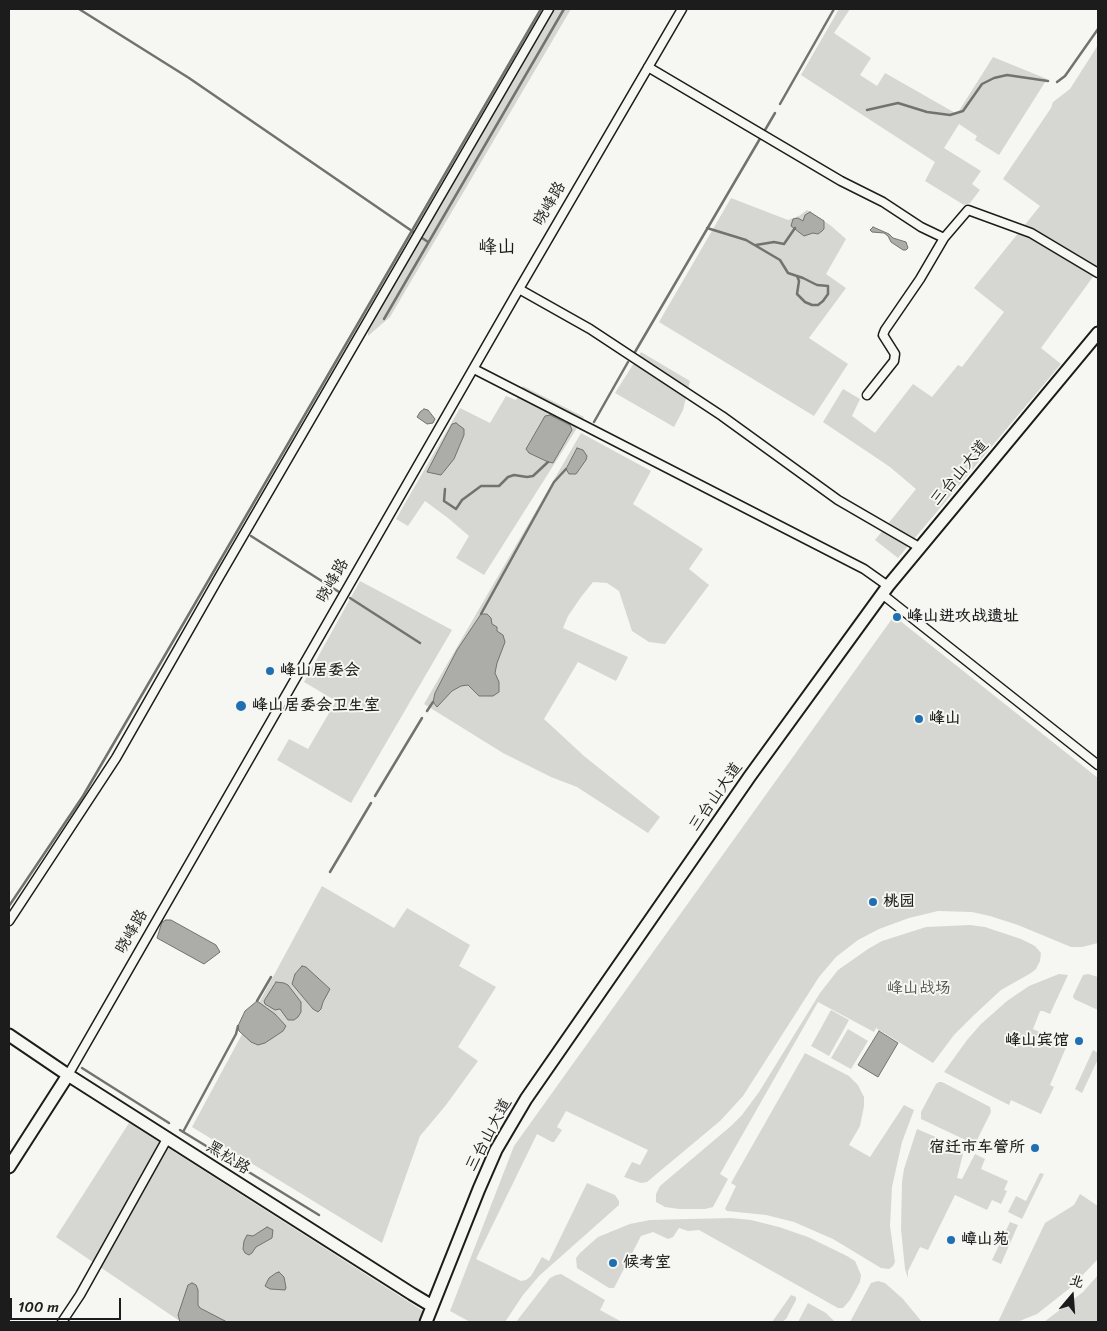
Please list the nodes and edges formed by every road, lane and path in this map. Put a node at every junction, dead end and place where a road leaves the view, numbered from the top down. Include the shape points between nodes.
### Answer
1 (548, 9) edge
2 (682, 9) edge
3 (648, 67) junction
4 (944, 238) junction
5 (1098, 273) edge
6 (519, 289) junction
7 (1098, 333) edge
8 (474, 369) junction
9 (867, 395) dead end
10 (919, 548) junction
11 (885, 590) junction
12 (1098, 765) edge
13 (9, 921) edge
14 (9, 1035) edge
15 (68, 1075) junction
16 (167, 1139) junction
17 (9, 1167) edge
18 (432, 1306) junction
19 (62, 1322) edge
20 (426, 1322) edge

1 - 13 street via 116,758
2 - 3 street, 晓峰路
3 - 4 street
3 - 6 street, 晓峰路
4 - 5 street via 964,213 973,211 1031,232
4 - 9 street via 885,330 884,335 895,354 894,361
6 - 8 street, 晓峰路
6 - 10 street via 590,329 722,416 838,500
7 - 10 main road, 三台山大道
8 - 11 street via 864,569
8 - 15 street, 晓峰路
10 - 11 main road, 三台山大道
11 - 12 street
11 - 18 main road, 三台山大道 via 750,776 526,1098 496,1150
14 - 15 main road, 黑松路
15 - 16 main road, 黑松路
15 - 17 main road, 晓峰路
16 - 18 main road, 黑松路
16 - 19 street
18 - 20 main road, 三台山大道

